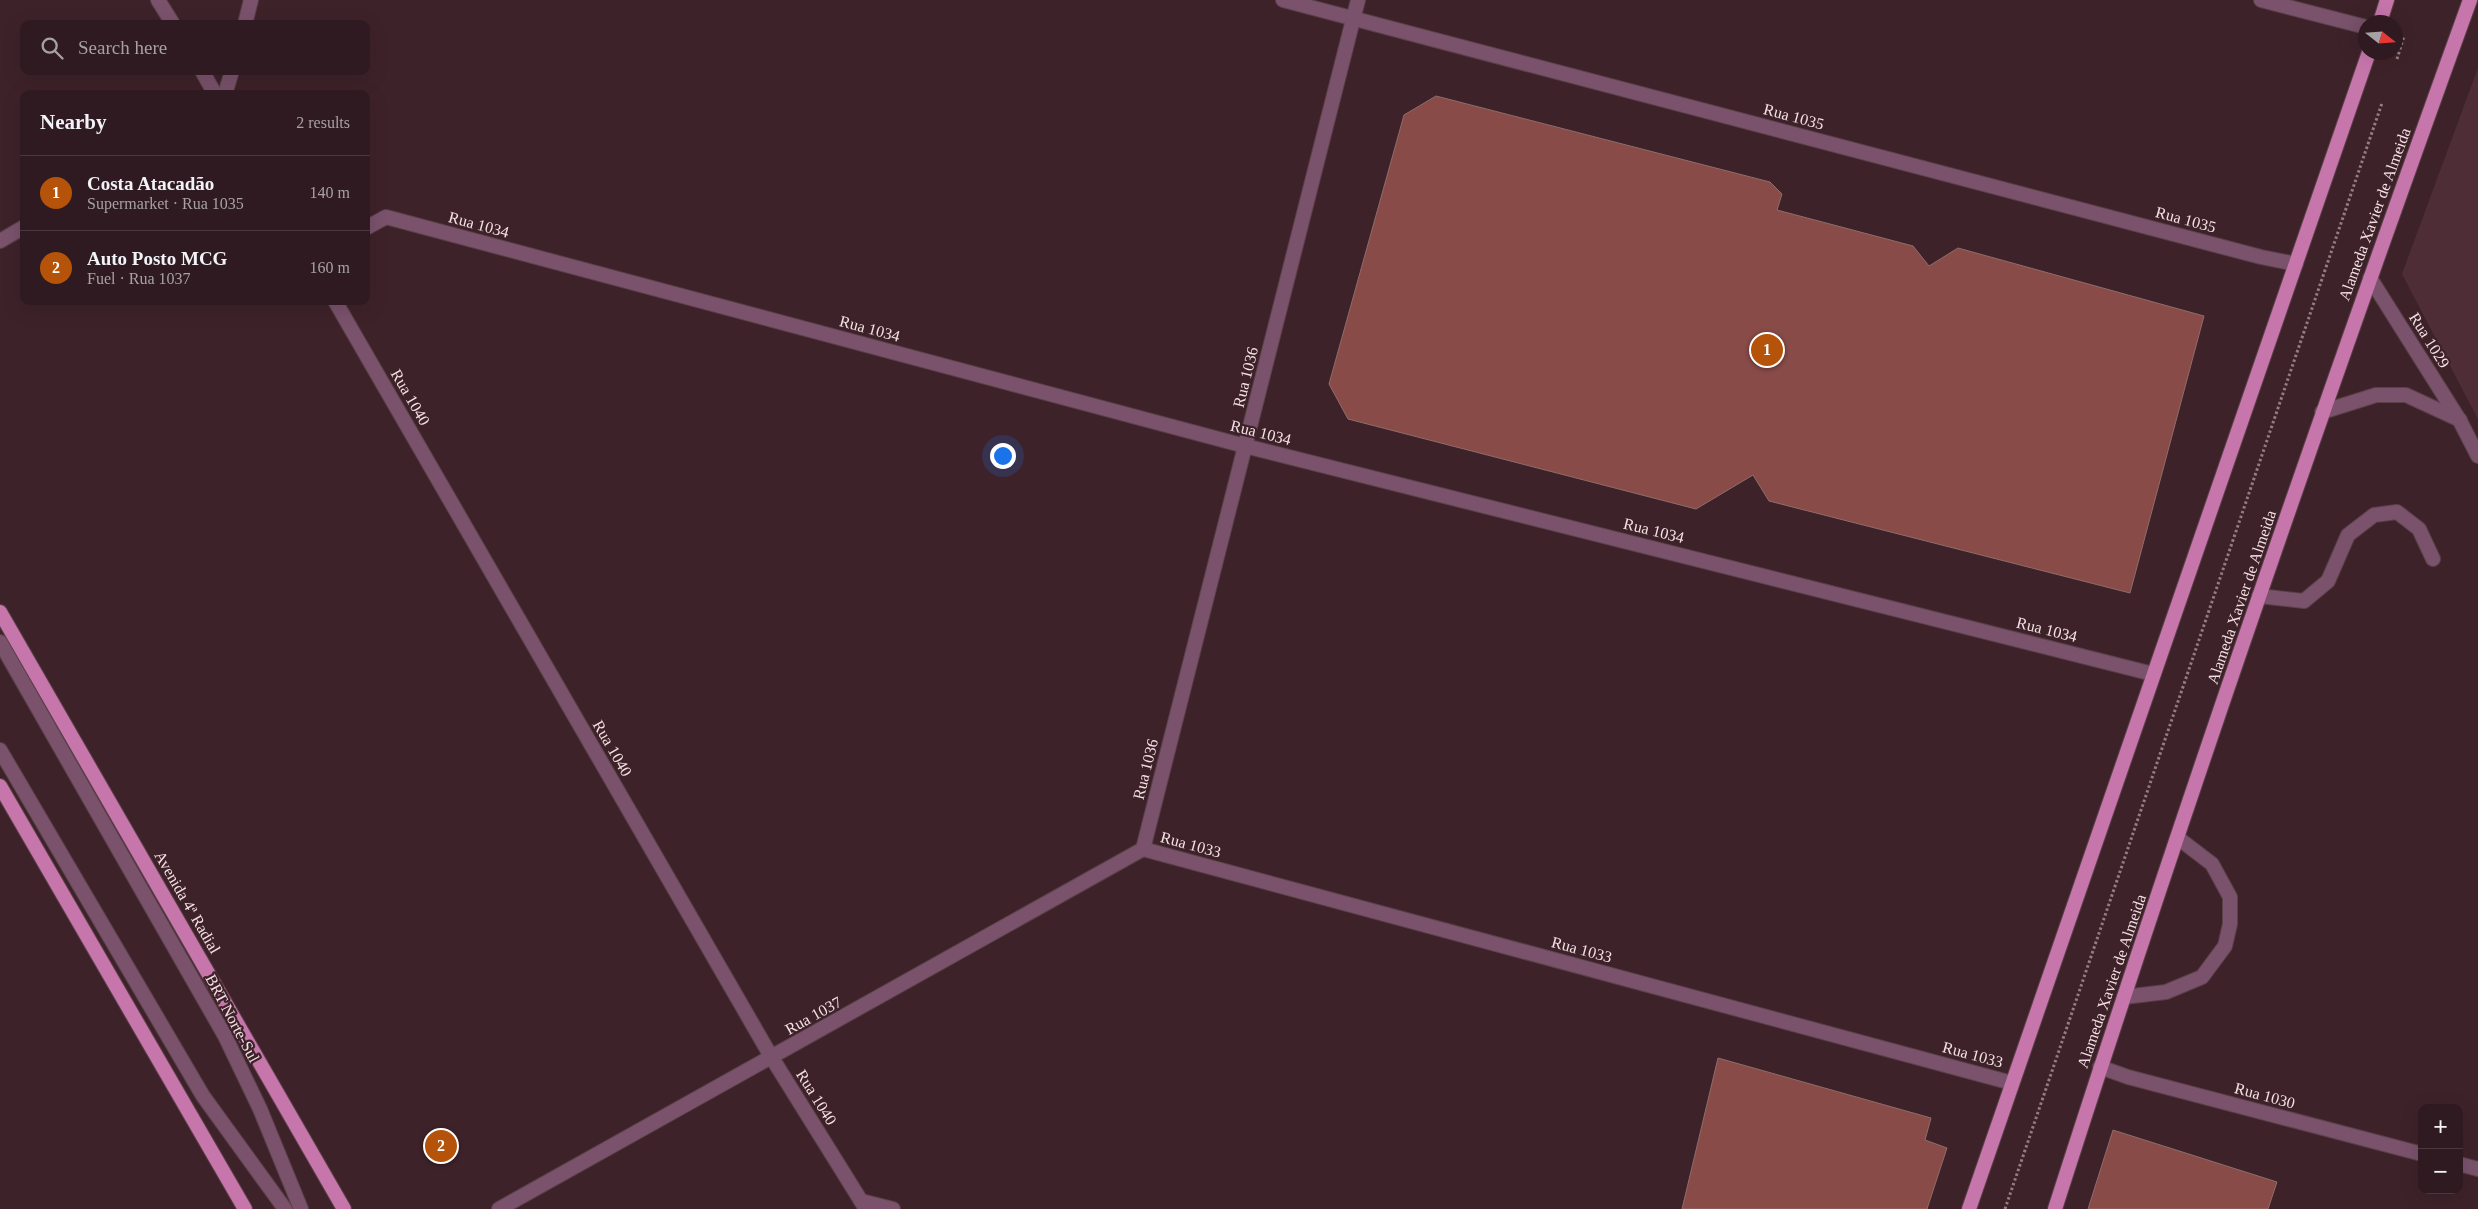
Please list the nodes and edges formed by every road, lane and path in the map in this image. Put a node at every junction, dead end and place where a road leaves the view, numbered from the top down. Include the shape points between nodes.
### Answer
1 (158, 0) edge
2 (251, 0) edge
3 (1283, 0) edge
4 (1358, 0) edge
5 (2260, 0) edge
6 (2387, 0) edge
7 (2470, 0) edge
8 (2382, 15) edge
9 (1354, 18) junction
10 (170, 20) edge
11 (246, 20) edge
12 (2358, 25) edge
13 (2407, 28) dead end
14 (2366, 60) edge
15 (2395, 64) dead end
16 (204, 75) edge
17 (231, 75) edge
18 (213, 90) edge
19 (226, 90) edge
20 (2383, 101) dead end
21 (370, 226) edge
22 (20, 229) edge
23 (0, 241) edge
24 (2296, 264) junction
25 (2370, 278) junction
26 (337, 305) edge
27 (2322, 412) junction
28 (2460, 421) junction
29 (1245, 446) junction
30 (2478, 456) edge
31 (2433, 559) dead end
32 (2259, 596) junction
33 (0, 612) edge
34 (0, 642) edge
35 (2153, 674) junction
36 (0, 750) edge
37 (0, 786) edge
38 (2178, 838) junction
39 (1143, 849) junction
40 (2124, 997) junction
41 (772, 1058) junction
42 (2100, 1068) junction
43 (2012, 1083) junction
44 (2418, 1153) edge
45 (2463, 1165) edge
46 (2478, 1169) edge
47 (863, 1205) edge
48 (245, 1209) edge
49 (284, 1209) edge
50 (301, 1209) edge
51 (344, 1209) edge
52 (499, 1209) edge
53 (893, 1209) edge
54 (1969, 1209) edge
55 (2005, 1209) edge
56 (2055, 1209) edge

1 - 10 street
2 - 11 street
3 - 9 street, Rua 1035
4 - 9 street, Rua 1036
5 - 12 street
6 - 8 main road
7 - 25 main road, Alameda Xavier de Almeida
9 - 24 street, Rua 1035
9 - 29 street, Rua 1036
13 - 15 path
14 - 24 main road
16 - 18 street
17 - 19 street
20 - 55 path
21 - 29 street, Rua 1034 via 386,217
22 - 23 street
24 - 35 main road
25 - 27 main road, Alameda Xavier de Almeida
25 - 28 street, Rua 1029
26 - 41 street, Rua 1040
27 - 28 street via 2376,395 2406,395
27 - 32 main road, Alameda Xavier de Almeida
28 - 30 street, Rua 1029
29 - 35 street, Rua 1034
29 - 39 street, Rua 1036
31 - 32 street via 2419,529 2397,512 2374,515 2348,535 2328,581 2304,601
32 - 38 main road, Alameda Xavier de Almeida
33 - 51 main road, Avenida 4ª Radial
34 - 50 street, BRT Norte-Sul via 225,1036 260,1109
35 - 43 main road
36 - 49 street via 203,1096
37 - 48 main road
38 - 40 main road, Alameda Xavier de Almeida
38 - 40 street via 2212,864 2230,897 2230,924 2225,946 2202,977 2166,992
39 - 41 street, Rua 1037
39 - 43 street, Rua 1033
40 - 42 main road, Alameda Xavier de Almeida
41 - 47 street, Rua 1040
41 - 52 street, Rua 1037
42 - 44 street, Rua 1030
42 - 56 main road, Alameda Xavier de Almeida
43 - 54 main road
45 - 46 street
47 - 53 street

